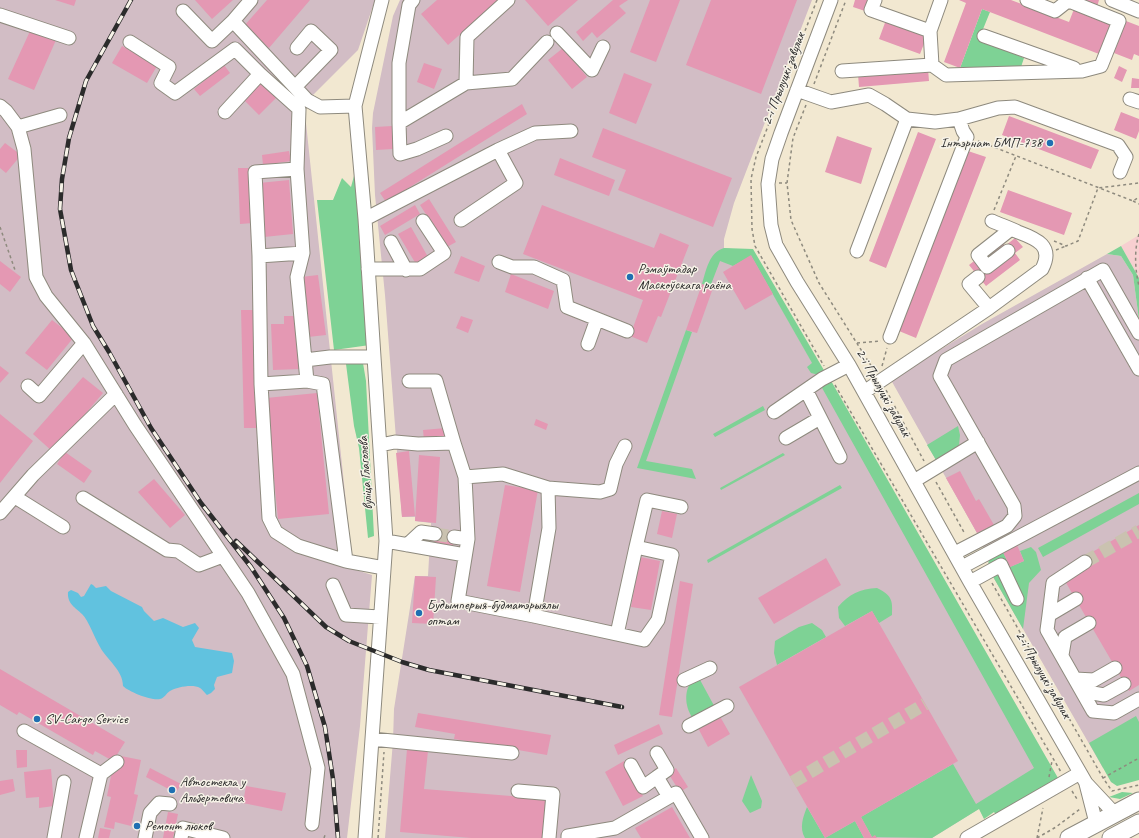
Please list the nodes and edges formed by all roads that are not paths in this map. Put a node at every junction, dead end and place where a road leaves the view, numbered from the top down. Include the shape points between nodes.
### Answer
1 (251, 0) edge
2 (382, 0) edge
3 (413, 0) edge
4 (508, 0) edge
5 (832, 0) edge
6 (874, 0) edge
7 (941, 0) edge
8 (1027, 0) edge
9 (1112, 0) edge
10 (1069, 1) edge
11 (1124, 6) junction
12 (183, 11) dead end
13 (1139, 11) edge
14 (0, 15) edge
15 (233, 21) junction
16 (1119, 21) junction
17 (930, 31) junction
18 (557, 33) dead end
19 (984, 36) dead end
20 (69, 38) dead end
21 (130, 42) dead end
22 (547, 42) dead end
23 (603, 47) dead end
24 (297, 48) dead end
25 (932, 65) junction
26 (1082, 70) junction
27 (842, 71) dead end
28 (260, 74) junction
29 (466, 83) junction
30 (295, 87) junction
31 (797, 90) junction
32 (0, 106) edge
33 (355, 106) junction
34 (225, 112) dead end
35 (60, 115) dead end
36 (907, 119) junction
37 (959, 119) junction
38 (399, 123) junction
39 (18, 127) junction
40 (571, 131) dead end
41 (446, 136) dead end
42 (498, 150) junction
43 (297, 169) junction
44 (1120, 172) dead end
45 (993, 216) road end
46 (365, 219) junction
47 (461, 220) dead end
48 (423, 221) dead end
49 (1011, 229) junction
50 (391, 242) dead end
51 (857, 251) dead end
52 (1008, 251) dead end
53 (303, 252) junction
54 (259, 256) junction
55 (499, 262) dead end
56 (368, 269) junction
57 (406, 270) junction
58 (978, 277) dead end
59 (1087, 278) junction
60 (989, 308) junction
61 (597, 319) junction
62 (627, 331) dead end
63 (1139, 333) edge
64 (889, 338) road end
65 (84, 343) junction
66 (588, 344) dead end
67 (374, 357) junction
68 (305, 360) junction
69 (849, 365) junction
70 (1139, 369) edge
71 (307, 381) junction
72 (409, 381) dead end
73 (261, 384) junction
74 (28, 386) dead end
75 (806, 390) junction
76 (864, 392) junction
77 (116, 394) junction
78 (774, 412) dead end
79 (820, 418) junction
80 (786, 438) dead end
81 (978, 442) junction
82 (454, 443) junction
83 (380, 445) junction
84 (625, 446) dead end
85 (840, 457) dead end
86 (1139, 473) edge
87 (465, 477) junction
88 (914, 481) junction
89 (548, 488) junction
90 (14, 497) junction
91 (83, 498) dead end
92 (681, 507) dead end
93 (0, 514) edge
94 (63, 527) dead end
95 (435, 534) tunnel mouth
96 (454, 536) tunnel mouth
97 (468, 539) junction
98 (386, 541) junction
99 (407, 545) junction
100 (636, 547) junction
101 (955, 553) junction
102 (465, 555) junction
103 (223, 556) junction
104 (346, 561) junction
105 (1085, 562) tunnel mouth
106 (962, 567) junction
107 (384, 568) junction
108 (970, 582) junction
109 (333, 585) dead end
110 (1018, 598) dead end
111 (1076, 599) dead end
112 (1049, 615) junction
113 (534, 616) junction
114 (380, 617) junction
115 (1089, 623) dead end
116 (617, 634) junction
117 (1062, 655) junction
118 (710, 668) dead end
119 (1115, 668) dead end
120 (1075, 679) junction
121 (684, 680) dead end
122 (1124, 684) dead end
123 (1082, 691) junction
124 (1139, 699) edge
125 (727, 706) dead end
126 (689, 726) dead end
127 (24, 731) dead end
128 (372, 739) junction
129 (657, 753) dead end
130 (512, 754) dead end
131 (117, 762) dead end
132 (631, 766) dead end
133 (101, 774) junction
134 (657, 777) junction
135 (1083, 778) junction
136 (64, 782) dead end
137 (518, 791) dead end
138 (669, 797) junction
139 (1139, 801) edge
140 (170, 804) dead end
141 (1115, 814) junction
142 (312, 824) dead end
143 (1100, 831) edge
144 (618, 833) edge
145 (1126, 833) edge
146 (54, 838) edge
147 (86, 838) edge
148 (145, 838) edge
149 (181, 838) edge
150 (223, 838) edge
151 (366, 838) edge
152 (549, 838) edge
153 (568, 838) edge
154 (702, 838) edge
155 (967, 838) edge
156 (1069, 838) edge

1 - 15 street
2 - 33 street, вуліца Глаголева
3 - 38 street via 409,5 400,63
4 - 29 street via 467,37
5 - 31 street, 2-і Прылуцкі завулак
6 - 17 street via 871,10
7 - 17 street
8 - 10 street via 1055,11
9 - 11 street
10 - 16 street
11 - 13 street
11 - 16 street
12 - 15 street via 212,40
14 - 20 street
15 - 30 street
16 - 26 street via 1101,66
17 - 25 street
18 - 23 street via 592,70
19 - 26 street
21 - 28 street via 169,67 161,83 175,93 235,49
22 - 29 street via 512,79
24 - 30 street via 311,31 331,50
25 - 26 street via 946,74
25 - 27 street
28 - 34 street
28 - 43 street via 299,108
29 - 38 street
30 - 33 street via 307,100 320,107
31 - 36 street via 831,102 869,95
31 - 69 street, 2-і Прылуцкі завулак via 771,165 768,184 772,230 776,245 796,282
32 - 39 street
33 - 46 street, вуліца Глаголева
35 - 39 street
36 - 37 street via 935,122
36 - 51 street
37 - 44 street via 998,108 1015,107 1118,145 1126,157
37 - 64 street via 967,137
38 - 41 street via 400,154 417,150
39 - 65 street via 24,149 36,277 46,296
40 - 42 street via 535,134
42 - 46 street
42 - 47 street via 516,183
43 - 53 street
43 - 54 street via 255,172
45 - 49 street
46 - 56 street, вуліца Глаголева
48 - 57 street via 444,253 420,269
49 - 52 street via 978,255 987,267
49 - 60 street via 1040,243 1046,255 1045,262 1035,275
50 - 57 street
53 - 54 street
53 - 68 street via 297,277
54 - 73 street
55 - 61 street via 512,267 534,268 563,280 567,307
56 - 57 street
56 - 67 street, вуліца Глаголева
58 - 60 street via 969,284
59 - 63 street via 1103,270
59 - 70 street
59 - 81 street via 946,360 940,376
60 - 76 street
61 - 62 street
61 - 66 street
65 - 74 street via 39,396
65 - 77 street
67 - 68 street
67 - 83 street, вуліца Глаголева
68 - 71 street
69 - 75 street
69 - 76 street, 2-і Прылуцкі завулак
71 - 73 street
71 - 104 street via 322,384
72 - 82 street via 436,381
73 - 104 street via 269,518 276,532 298,546
75 - 78 street
75 - 79 street
76 - 88 street, 2-і Прылуцкі завулак
77 - 90 street
77 - 103 street
79 - 80 street
79 - 85 street
81 - 88 street
81 - 101 street via 1014,506 1015,516 1007,526
82 - 83 street via 395,442
82 - 87 street
83 - 98 street, вуліца Глаголева
84 - 89 street via 616,464 610,489 600,492
86 - 106 street
87 - 89 street via 503,474
87 - 97 street
88 - 101 street, 2-і Прылуцкі завулак
89 - 113 street via 549,528
90 - 93 street
90 - 94 street
91 - 103 street via 167,550 178,551 199,565
92 - 100 street via 647,500
95 - 99 street via 421,532
96 - 97 street
97 - 102 street
98 - 99 street
98 - 107 street, вуліца Глаголева
99 - 102 street
100 - 116 street
100 - 116 street via 672,555 658,620 644,640
101 - 106 street, 2-і Прылуцкі завулак
102 - 113 street via 458,602
103 - 142 street via 248,594 293,674 318,768
104 - 107 street
105 - 112 street via 1053,583
106 - 108 street, 2-і Прылуцкі завулак
107 - 114 street, вуліца Глаголева
108 - 110 street via 1002,565
108 - 135 street, 2-і Прылуцкі завулак
109 - 114 street via 346,615
111 - 112 street
112 - 117 street via 1048,630
113 - 116 street
114 - 128 street, вуліца Глаголева
115 - 117 street via 1065,637
117 - 120 street
118 - 121 street
119 - 120 street via 1094,680
120 - 123 street
122 - 123 street via 1104,695
123 - 124 street via 1093,711 1114,713
125 - 126 street
127 - 133 street
128 - 130 street
128 - 151 street, вуліца Глаголева
129 - 134 street via 667,770
131 - 133 street
132 - 134 street via 643,787
133 - 147 street
134 - 138 street
135 - 141 street, 2-і Прылуцкі завулак
135 - 143 street, 2-і Прылуцкі завулак
135 - 155 street
136 - 146 street
137 - 152 street via 552,794
138 - 144 street
138 - 154 street via 676,793
139 - 141 main road
140 - 148 street via 159,803 150,813
141 - 143 main road
141 - 145 main road
143 - 156 main road
144 - 153 street
149 - 150 street via 183,828

